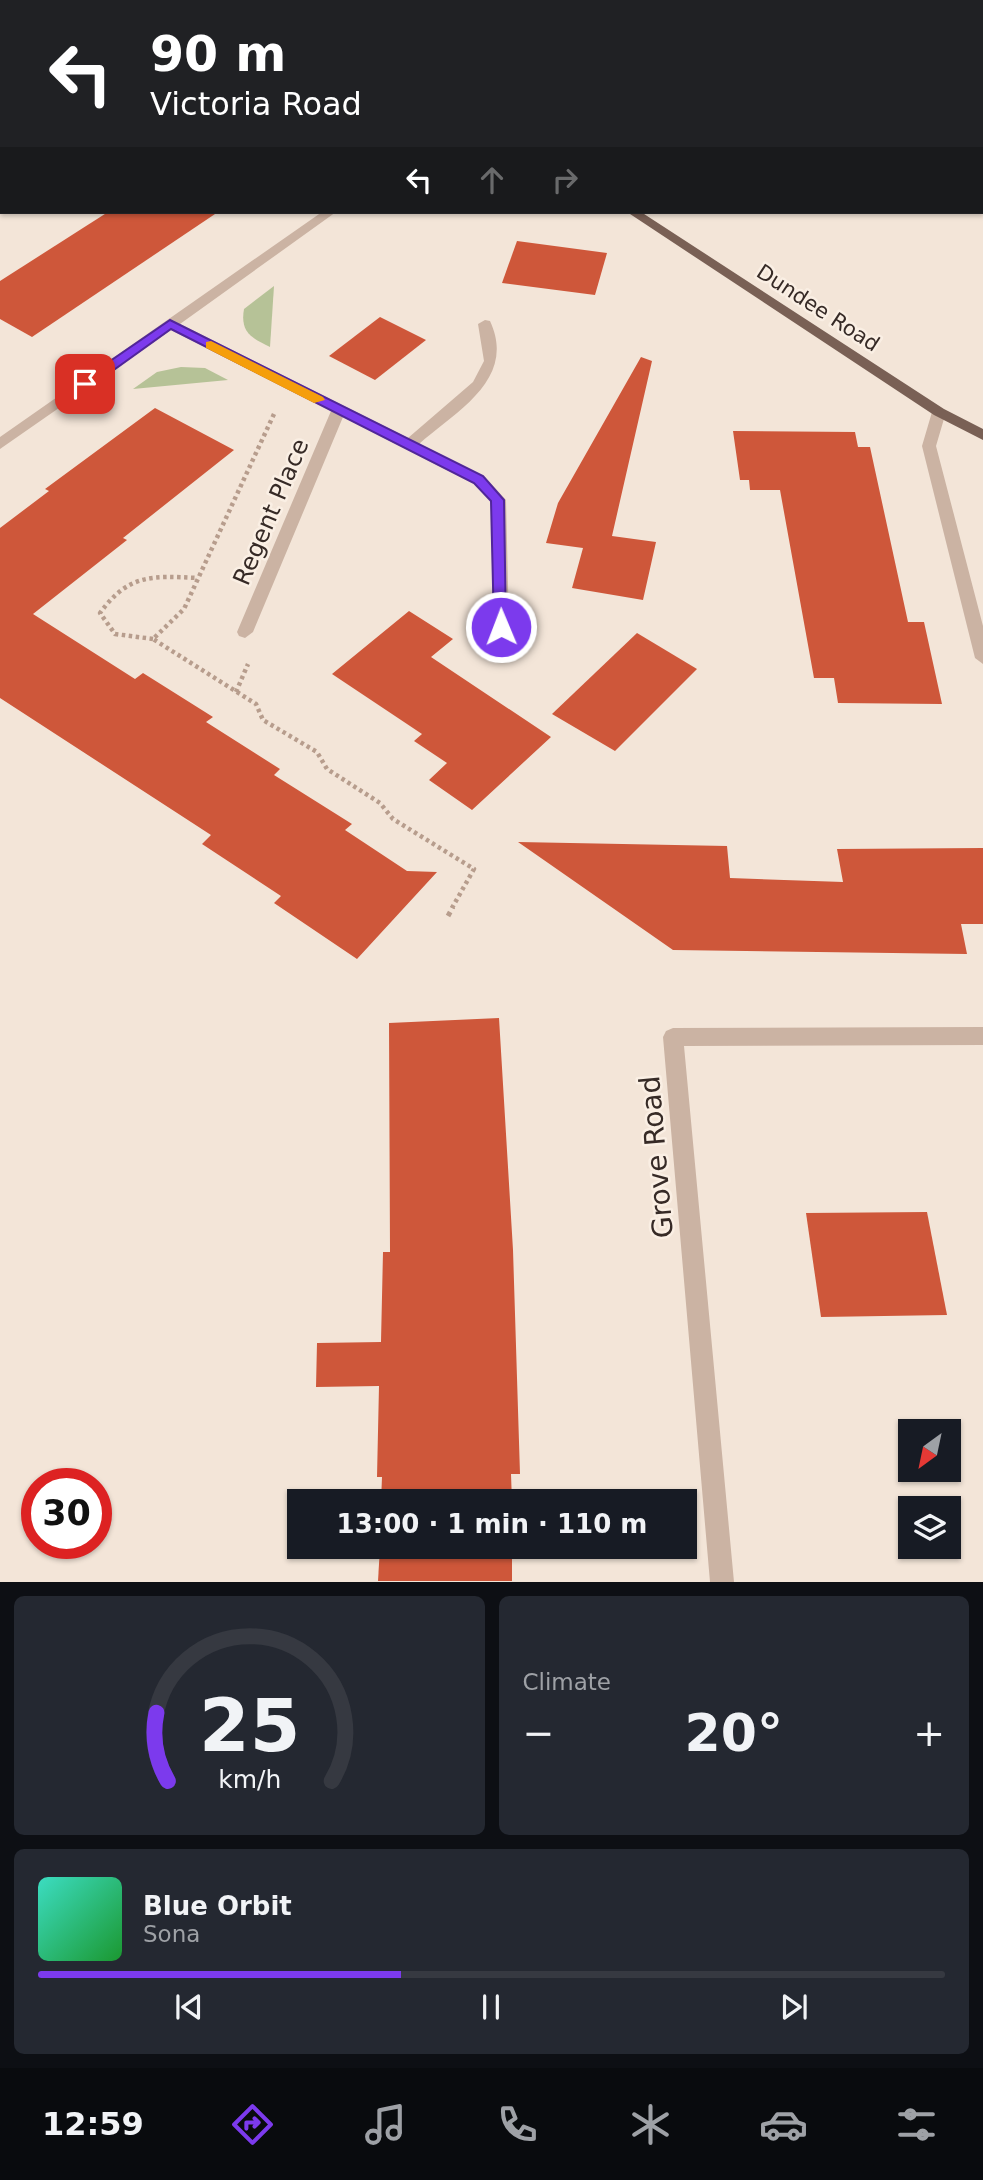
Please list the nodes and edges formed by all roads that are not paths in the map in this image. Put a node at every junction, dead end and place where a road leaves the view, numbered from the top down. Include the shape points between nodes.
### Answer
1 (327, 214) edge
2 (636, 214) edge
3 (170, 324) junction
4 (485, 324) dead end
5 (339, 410) junction
6 (939, 412) junction
7 (983, 435) edge
8 (0, 444) edge
9 (409, 445) junction
10 (501, 627) dead end
11 (245, 632) dead end
12 (983, 659) edge
13 (983, 1036) edge
14 (722, 1581) edge

1 - 3 street
2 - 6 main road, Dundee Road
3 - 5 street
3 - 8 street
4 - 9 street via 491,361 479,385
5 - 9 street
5 - 11 street, Regent Place
6 - 7 main road, Dundee Road
6 - 12 street via 929,446
9 - 10 street via 479,480 498,500
13 - 14 street, Grove Road via 673,1037

